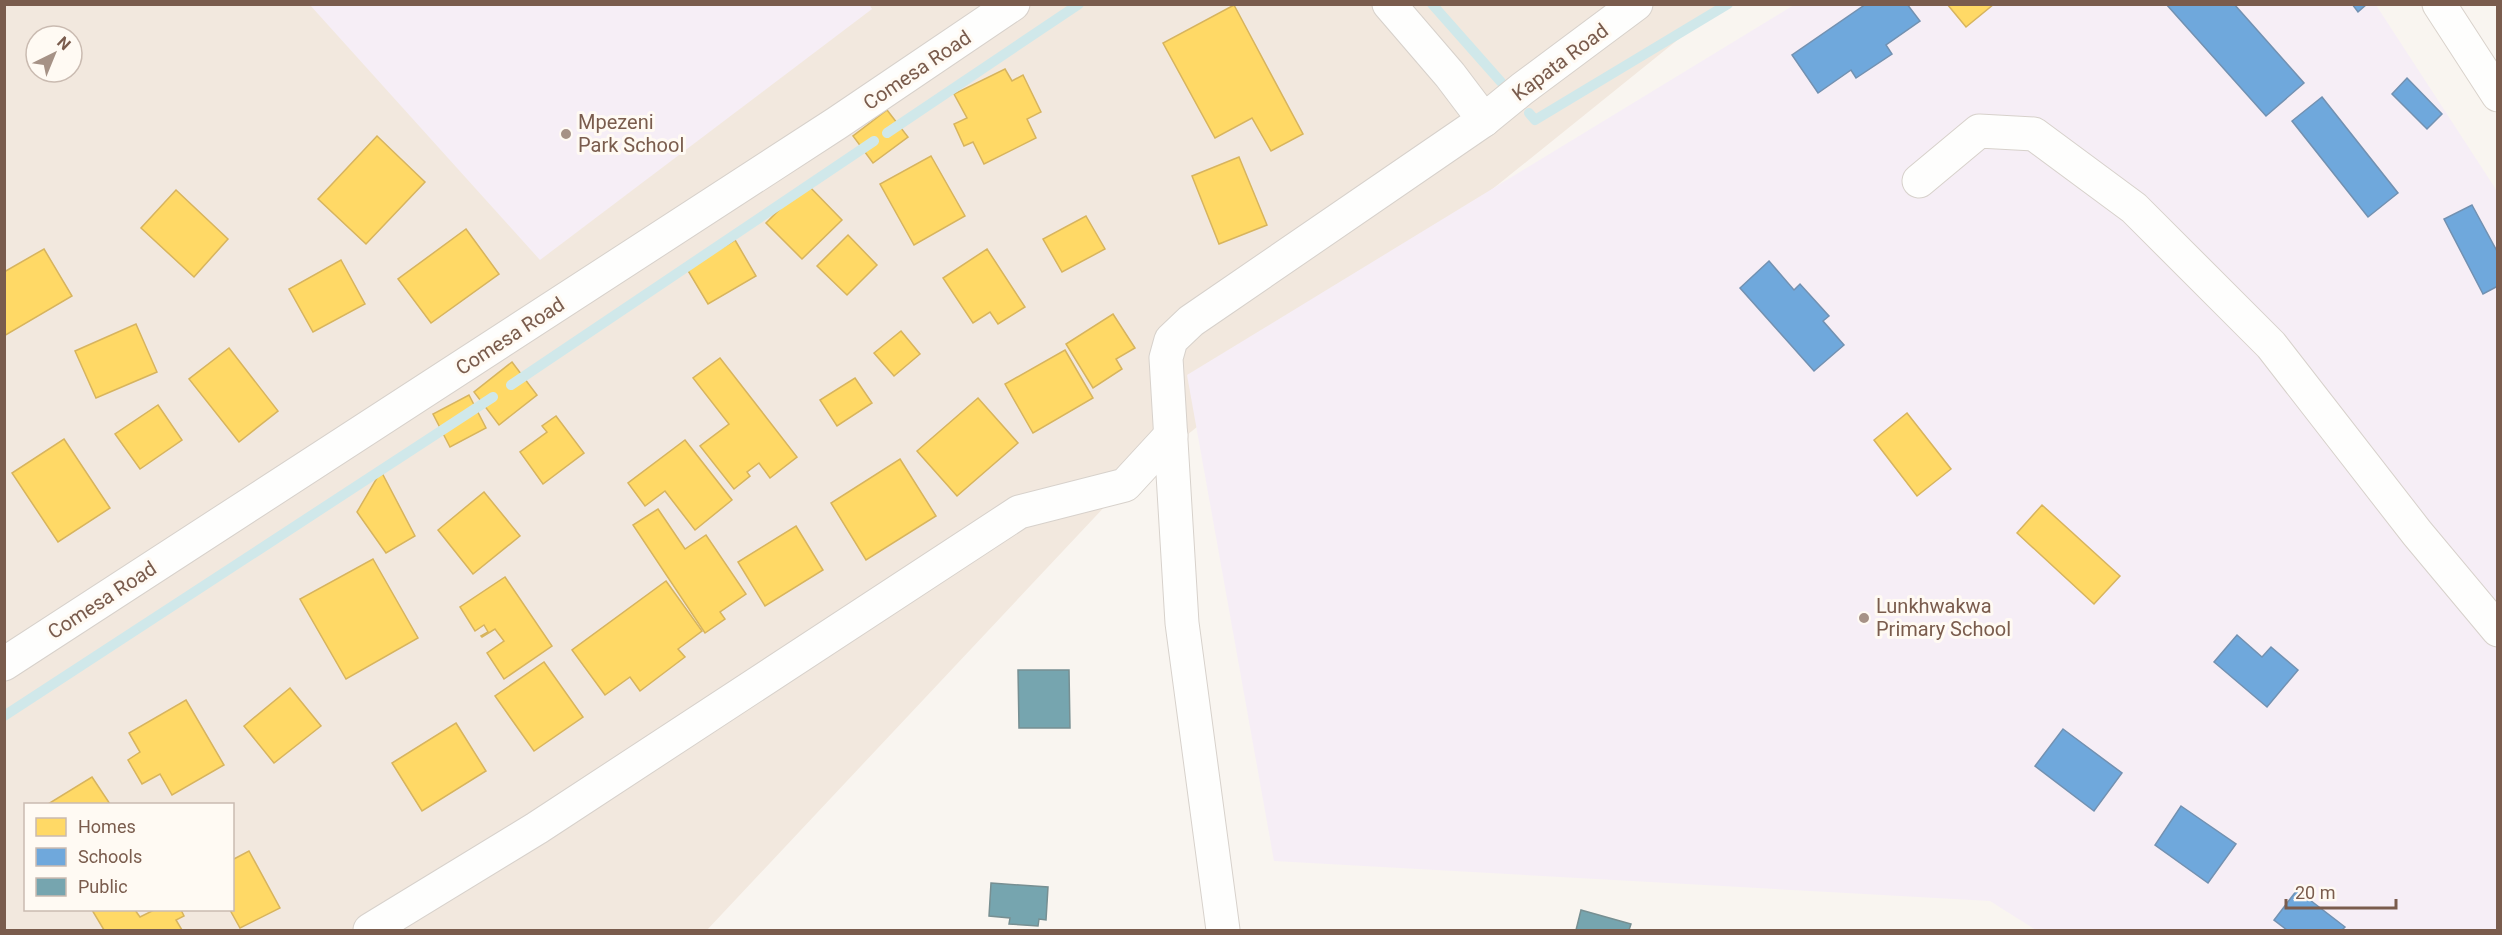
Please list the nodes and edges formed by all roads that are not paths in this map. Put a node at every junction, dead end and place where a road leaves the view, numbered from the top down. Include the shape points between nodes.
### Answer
1 (1014, 4) edge
2 (1389, 4) edge
3 (1636, 4) edge
4 (2439, 4) edge
5 (2498, 95) edge
6 (1484, 120) junction
7 (1919, 181) dead end
8 (1171, 435) junction
9 (2498, 630) edge
10 (4, 664) edge
11 (370, 930) edge
12 (1223, 930) edge

1 - 10 street, Comesa Road
2 - 6 street
3 - 6 street, Kapata Road
4 - 5 street
6 - 8 street, Kapata Road via 1191,321 1171,340 1166,358
7 - 9 street via 1979,131 2034,134 2134,208 2271,345
8 - 11 street via 1125,485 1019,512 537,828
8 - 12 street, Kapata Road via 1182,623

